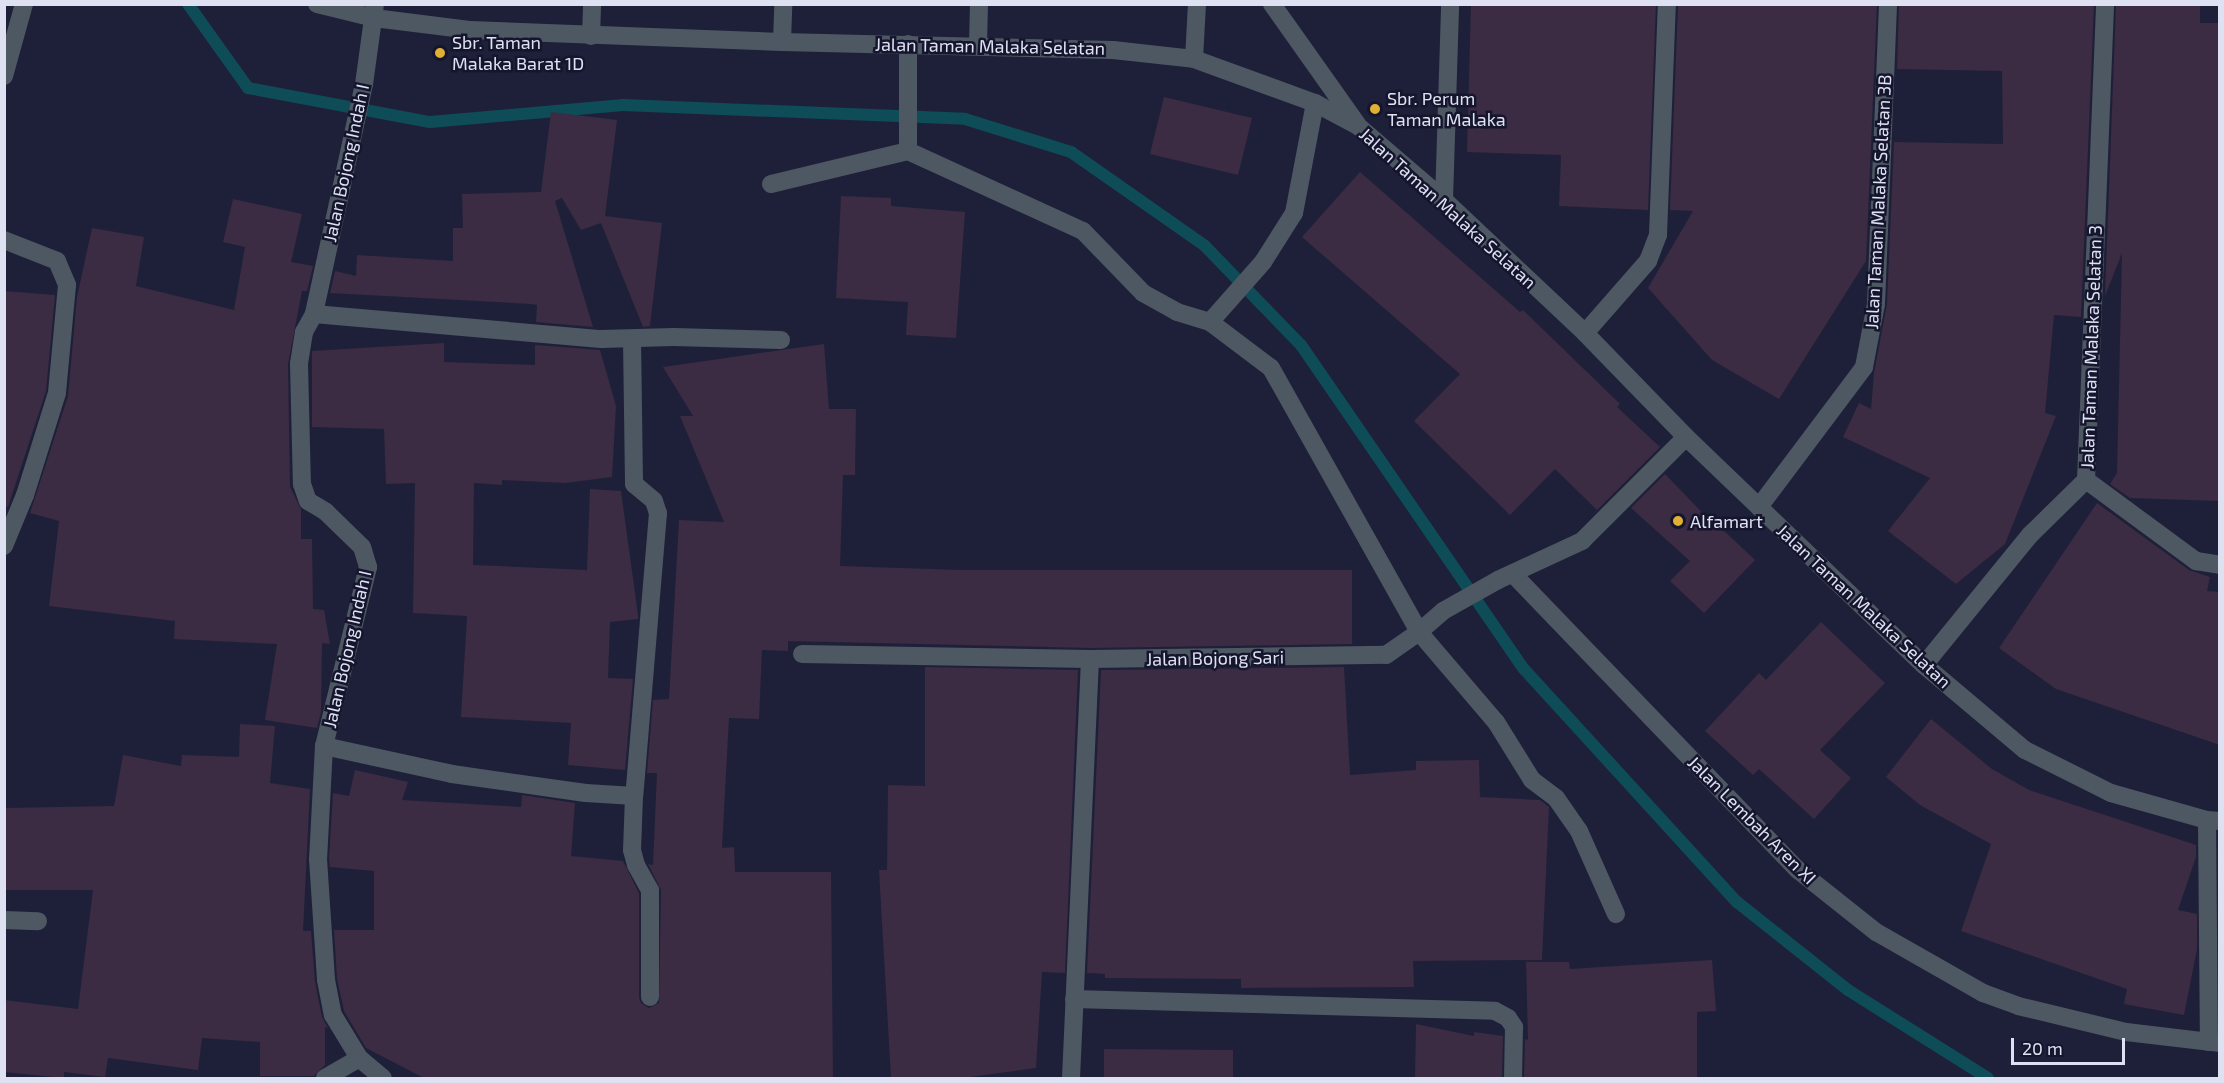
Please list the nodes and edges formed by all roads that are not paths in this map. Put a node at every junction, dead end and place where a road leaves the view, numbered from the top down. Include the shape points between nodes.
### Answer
1 (24, 4) edge
2 (317, 4) edge
3 (592, 4) edge
4 (783, 4) edge
5 (979, 4) edge
6 (1197, 4) edge
7 (1272, 4) edge
8 (1450, 4) edge
9 (1667, 4) edge
10 (1888, 4) edge
11 (2105, 4) edge
12 (375, 11) edge
13 (591, 36) junction
14 (782, 42) junction
15 (908, 44) junction
16 (978, 45) junction
17 (1194, 59) junction
18 (4, 76) edge
19 (1315, 103) junction
20 (1358, 126) junction
21 (908, 151) junction
22 (771, 184) dead end
23 (1444, 200) junction
24 (4, 240) edge
25 (314, 314) junction
26 (1210, 322) junction
27 (1585, 333) junction
28 (632, 339) junction
29 (781, 340) dead end
30 (1686, 437) junction
31 (2086, 480) junction
32 (1759, 507) junction
33 (4, 546) edge
34 (2220, 565) edge
35 (1505, 577) junction
36 (1419, 632) junction
37 (802, 654) dead end
38 (1090, 659) junction
39 (1924, 665) junction
40 (324, 746) junction
41 (634, 796) junction
42 (2213, 820) edge
43 (1616, 914) dead end
44 (4, 920) edge
45 (38, 921) dead end
46 (650, 997) dead end
47 (1074, 999) junction
48 (2214, 1043) edge
49 (358, 1058) junction
50 (325, 1078) edge
51 (383, 1078) edge
52 (1071, 1078) edge
53 (1513, 1078) edge

1 - 18 street
2 - 12 street, Jalan Taman Malaka Selatan
3 - 13 street
4 - 14 street
5 - 16 street
6 - 17 street
7 - 20 street
8 - 23 street
9 - 27 street via 1658,235 1648,261
10 - 32 street, Jalan Taman Malaka Selatan 3B via 1876,304 1864,367
11 - 31 street, Jalan Taman Malaka Selatan 3
12 - 13 street, Jalan Taman Malaka Selatan via 471,30
12 - 25 street, Jalan Bojong Indah I via 364,84
13 - 14 street, Jalan Taman Malaka Selatan
14 - 15 street, Jalan Taman Malaka Selatan
15 - 16 street, Jalan Taman Malaka Selatan
15 - 21 street
16 - 17 street, Jalan Taman Malaka Selatan via 1113,50
17 - 19 street, Jalan Taman Malaka Selatan
19 - 20 street, Jalan Taman Malaka Selatan
19 - 26 street via 1294,213 1263,262
20 - 23 street, Jalan Taman Malaka Selatan
21 - 22 street
21 - 26 street via 1083,231 1143,293 1177,312
23 - 27 street, Jalan Taman Malaka Selatan
24 - 33 street via 57,261 67,285 57,393 25,495
25 - 28 street
25 - 40 street, Jalan Bojong Indah I via 304,332 299,364 302,483 308,501 326,512 362,547 368,567
26 - 36 street via 1272,368
27 - 30 street, Jalan Taman Malaka Selatan
28 - 29 street
28 - 41 street via 634,484 654,501 658,513
30 - 32 street, Jalan Taman Malaka Selatan
30 - 35 street, Jalan Bojong Sari via 1581,541
31 - 34 street via 2196,561
31 - 39 street, Jalan Taman Malaka Selatan 3 via 2030,536
32 - 39 street, Jalan Taman Malaka Selatan
35 - 36 street, Jalan Bojong Sari via 1443,611
35 - 48 street, Jalan Lembah Aren XI via 1798,870 1876,932 1983,993 2018,1006 2126,1032
36 - 38 street, Jalan Bojong Sari via 1386,655 1367,657
36 - 43 street via 1496,722 1532,780 1556,798 1579,831
37 - 38 street, Jalan Bojong Sari
38 - 47 street
39 - 42 street, Jalan Taman Malaka Selatan via 2025,750 2111,793
40 - 41 street via 452,774
40 - 49 street, Jalan Bojong Indah I via 318,859 326,980 333,1015
41 - 46 street via 633,857 650,890
42 - 48 street, Jalan Lembah Aren XI
44 - 45 street
47 - 52 street
47 - 53 street via 1495,1011 1508,1018 1514,1027
49 - 50 street
49 - 51 street, Jalan Bojong Indah I

